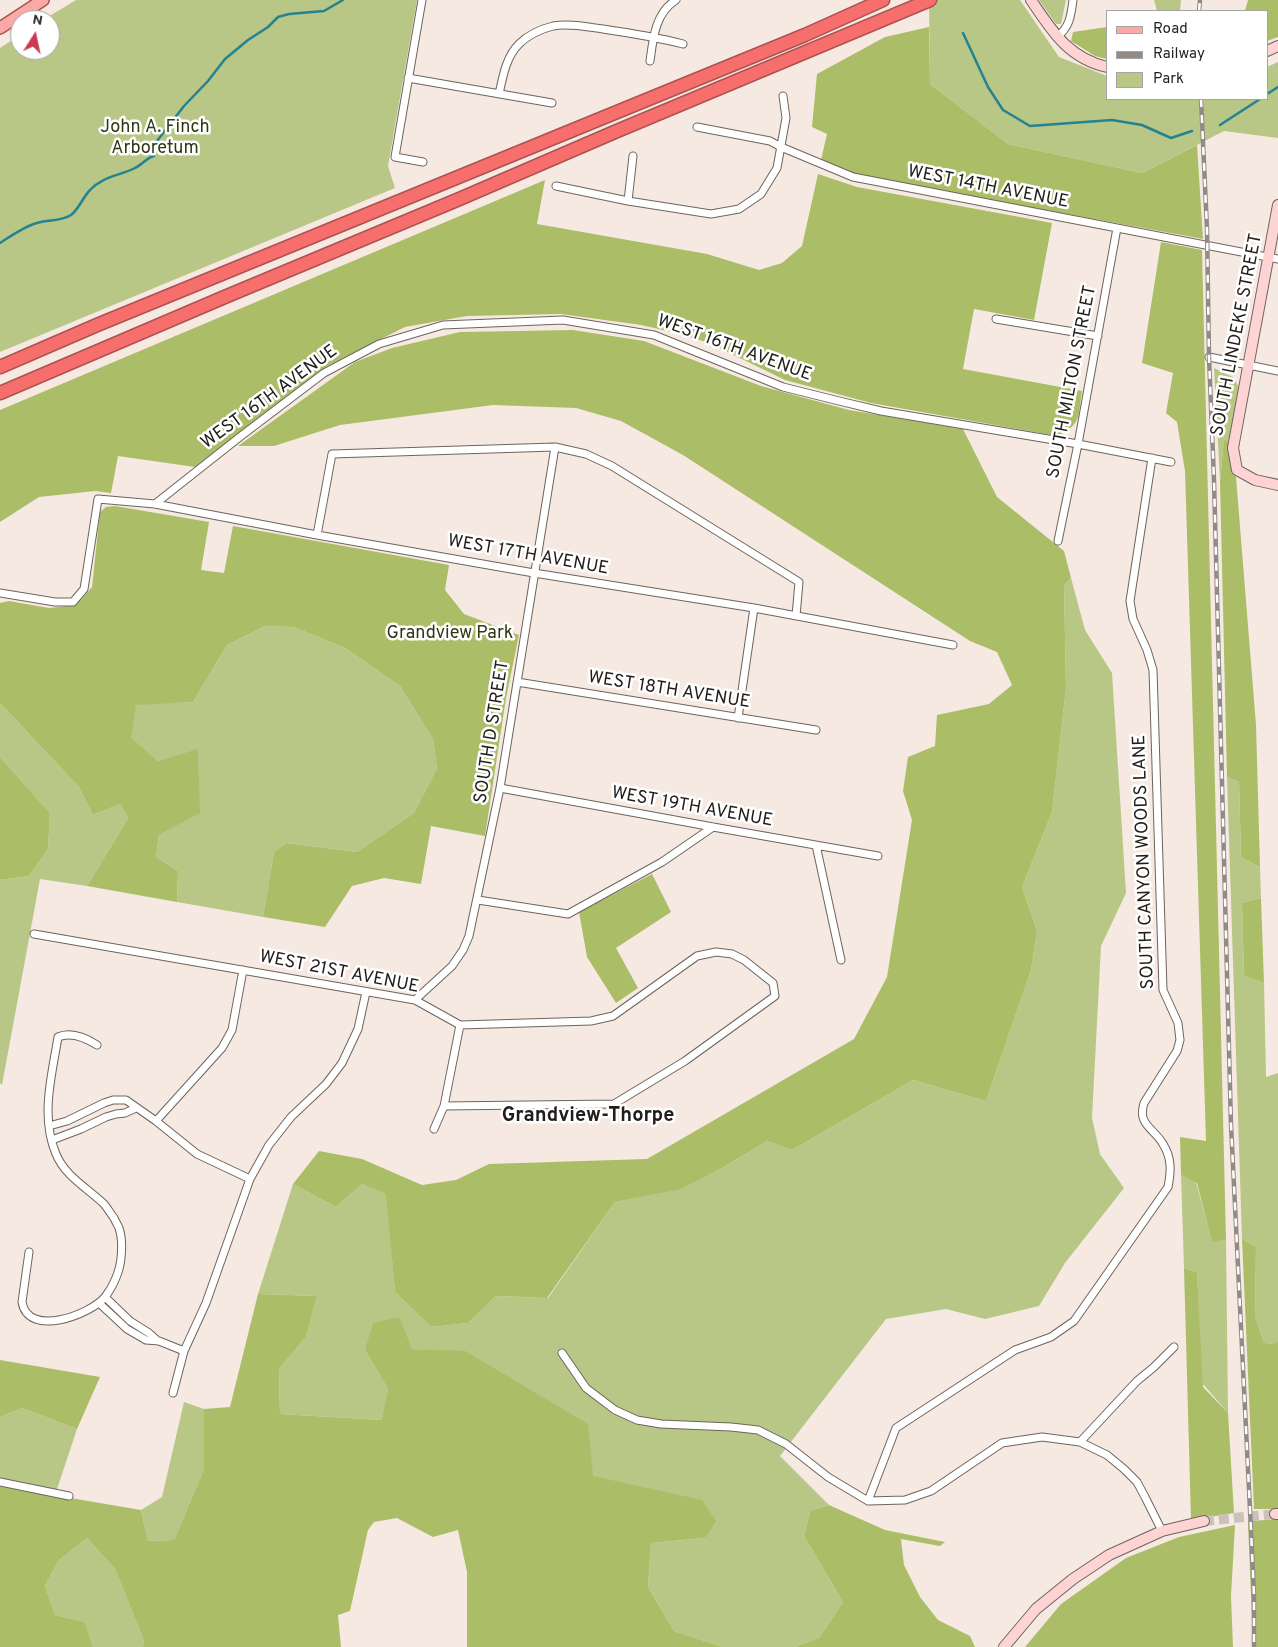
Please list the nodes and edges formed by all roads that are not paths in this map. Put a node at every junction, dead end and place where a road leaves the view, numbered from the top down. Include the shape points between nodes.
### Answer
1 (43, 0) edge
2 (422, 0) edge
3 (676, 0) edge
4 (883, 0) edge
5 (930, 0) edge
6 (1031, 0) edge
7 (1073, 0) edge
8 (0, 28) edge
9 (654, 36) junction
10 (1057, 37) junction
11 (683, 44) dead end
12 (650, 61) dead end
13 (1106, 67) edge
14 (408, 78) junction
15 (499, 94) junction
16 (782, 96) dead end
17 (552, 103) dead end
18 (697, 127) dead end
19 (781, 148) junction
20 (633, 156) dead end
21 (423, 162) dead end
22 (556, 186) dead end
23 (628, 201) junction
24 (1278, 205) edge
25 (1117, 228) junction
26 (1274, 258) edge
27 (996, 319) dead end
28 (1098, 336) junction
29 (1209, 357) dead end
30 (1249, 365) junction
31 (0, 367) edge
32 (1278, 371) edge
33 (0, 392) edge
34 (1078, 444) junction
35 (555, 447) junction
36 (1152, 458) junction
37 (1171, 462) dead end
38 (1278, 485) edge
39 (1278, 489) edge
40 (155, 504) junction
41 (317, 535) junction
42 (1058, 541) dead end
43 (534, 573) junction
44 (0, 593) edge
45 (754, 608) junction
46 (796, 616) junction
47 (953, 645) dead end
48 (517, 682) junction
49 (738, 718) junction
50 (816, 730) dead end
51 (500, 788) junction
52 (714, 828) junction
53 (816, 845) junction
54 (878, 856) dead end
55 (478, 900) junction
56 (34, 934) dead end
57 (841, 960) dead end
58 (243, 970) junction
59 (366, 992) junction
60 (415, 1000) junction
61 (460, 1025) junction
62 (97, 1045) dead end
63 (444, 1106) junction
64 (136, 1108) junction
65 (156, 1121) junction
66 (49, 1126) junction
67 (434, 1129) dead end
68 (52, 1140) junction
69 (250, 1179) junction
70 (29, 1252) dead end
71 (105, 1296) junction
72 (99, 1303) junction
73 (159, 1341) junction
74 (1174, 1346) dead end
75 (184, 1350) junction
76 (562, 1353) dead end
77 (173, 1393) dead end
78 (1080, 1442) junction
79 (0, 1482) edge
80 (69, 1496) dead end
81 (868, 1501) junction
82 (1204, 1521) tunnel mouth
83 (1162, 1531) junction
84 (1004, 1647) edge

1 - 8 main road
2 - 14 street
3 - 9 street via 661,15
4 - 31 highway via 805,36
5 - 33 highway
6 - 10 street
7 - 10 street via 1069,23
9 - 11 street
9 - 12 street
9 - 15 street via 578,26 554,26 531,34 510,56
10 - 13 street via 1076,54
14 - 15 street
14 - 21 street via 394,157
15 - 17 street
16 - 19 street via 786,118
18 - 19 street, WEST 14TH AVENUE via 770,141
19 - 23 street via 777,168 761,194 739,209 711,214
19 - 25 street, WEST 14TH AVENUE via 853,177
20 - 23 street
22 - 23 street
24 - 26 street, SOUTH LINDEKE STREET
25 - 26 street, WEST 14TH AVENUE
25 - 28 street, SOUTH MILTON STREET
26 - 30 street, SOUTH LINDEKE STREET
27 - 28 street
28 - 34 street, SOUTH MILTON STREET
29 - 30 street
30 - 32 street
30 - 38 street, SOUTH LINDEKE STREET via 1233,448 1238,470 1256,480
34 - 36 street, WEST 16TH AVENUE
34 - 40 street, WEST 16TH AVENUE via 881,411 821,397 783,387 654,335 563,320 443,324 379,344 324,374
34 - 42 street, SOUTH MILTON STREET
35 - 41 street via 332,454
35 - 43 street, SOUTH D STREET
35 - 46 street via 586,454 612,466 799,582
36 - 37 street, WEST 16TH AVENUE
36 - 81 street, SOUTH CANYON WOODS LANE via 1130,600 1132,619 1153,670 1163,990 1178,1023 1180,1040 1177,1051 1141,1111 1146,1125 1167,1152 1170,1162 1168,1187 1074,1321 1051,1337 1015,1350 896,1428
38 - 39 street
40 - 41 street, WEST 17TH AVENUE
40 - 44 street, WEST 17TH AVENUE via 98,499 84,589 73,602
41 - 43 street, WEST 17TH AVENUE
43 - 45 street, WEST 17TH AVENUE
43 - 48 street, SOUTH D STREET
45 - 46 street, WEST 17TH AVENUE
45 - 49 street
46 - 47 street, WEST 17TH AVENUE
48 - 49 street, WEST 18TH AVENUE
48 - 51 street, SOUTH D STREET
49 - 50 street, WEST 18TH AVENUE
51 - 52 street, WEST 19TH AVENUE
51 - 55 street, SOUTH D STREET
52 - 53 street, WEST 19TH AVENUE
52 - 55 street via 662,862 568,914
53 - 54 street, WEST 19TH AVENUE
53 - 57 street
55 - 60 street, SOUTH D STREET via 463,950 452,966
56 - 58 street, WEST 21ST AVENUE
58 - 59 street, WEST 21ST AVENUE
58 - 65 street via 232,1030 222,1048
59 - 60 street, WEST 21ST AVENUE
59 - 69 street via 358,1029 342,1063 326,1084 291,1117 269,1145
60 - 61 street, WEST 21ST AVENUE
61 - 63 street
61 - 63 street via 592,1021 613,1016 697,956 716,952 744,960 773,983 775,996 685,1061 614,1104
62 - 66 street via 79,1036 58,1037 48,1104
63 - 67 street
64 - 65 street
64 - 66 street via 126,1100 113,1100
64 - 68 street
65 - 69 street via 197,1154
66 - 68 street
68 - 71 street via 62,1166 104,1204 119,1227 121,1261
69 - 75 street via 206,1303
70 - 72 street via 22,1302 30,1315 50,1321 65,1320
71 - 72 street
71 - 73 street via 130,1322
72 - 73 street via 127,1328 146,1340
73 - 75 street
74 - 78 street
75 - 77 street
76 - 81 street via 586,1388 615,1410 637,1420 661,1424 758,1430 786,1444 828,1477
78 - 81 street via 1042,1437 1002,1443 931,1491 905,1500
78 - 83 street via 1107,1455 1137,1482
79 - 80 street
82 - 83 street
83 - 84 street via 1109,1555 1073,1579 1036,1609

